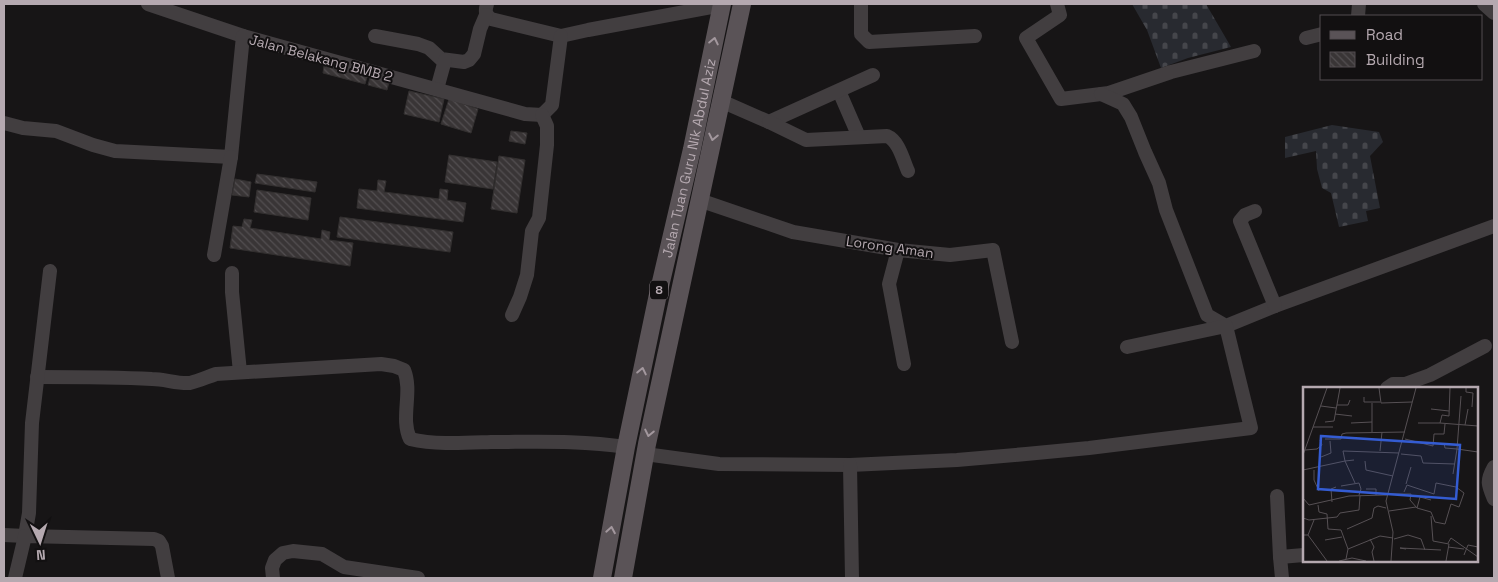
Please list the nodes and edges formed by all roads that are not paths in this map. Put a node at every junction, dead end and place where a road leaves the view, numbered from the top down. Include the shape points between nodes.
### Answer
1 (148, 4) edge
2 (722, 4) edge
3 (742, 4) edge
4 (861, 4) edge
5 (1057, 4) edge
6 (1484, 4) edge
7 (487, 10) edge
8 (1494, 13) edge
9 (1320, 34) edge
10 (243, 36) junction
11 (375, 36) dead end
12 (561, 36) junction
13 (975, 36) dead end
14 (1306, 38) dead end
15 (1254, 51) dead end
16 (445, 60) junction
17 (873, 75) dead end
18 (437, 89) junction
19 (839, 91) junction
20 (1101, 94) junction
21 (721, 102) junction
22 (542, 115) junction
23 (769, 122) junction
24 (4, 123) edge
25 (860, 137) junction
26 (231, 157) junction
27 (908, 171) dead end
28 (699, 200) junction
29 (1255, 211) dead end
30 (1494, 226) edge
31 (898, 250) junction
32 (214, 255) dead end
33 (50, 271) dead end
34 (232, 273) dead end
35 (656, 299) junction
36 (677, 301) junction
37 (1275, 306) junction
38 (512, 315) dead end
39 (1226, 326) junction
40 (1012, 342) dead end
41 (1485, 346) dead end
42 (1127, 347) dead end
43 (904, 364) dead end
44 (240, 372) junction
45 (37, 377) junction
46 (1388, 387) edge
47 (626, 447) junction
48 (645, 454) junction
49 (850, 464) junction
50 (1494, 467) edge
51 (1276, 496) dead end
52 (1494, 499) edge
53 (4, 535) edge
54 (25, 536) junction
55 (1303, 555) edge
56 (1280, 557) junction
57 (15, 578) edge
58 (168, 578) edge
59 (273, 578) edge
60 (418, 578) edge
61 (602, 578) edge
62 (623, 578) edge
63 (852, 578) edge
64 (1282, 578) edge

1 - 10 street
2 - 12 street
35 -> 2 main road, Jalan Tuan Guru Nik Abdul Aziz / 8
3 - 21 main road, Jalan Tuan Guru Nik Abdul Aziz / 8
4 - 13 street via 861,34 869,42
5 - 20 street via 1060,15 1026,38 1061,99
6 - 8 street
7 - 12 street via 491,19
7 - 16 street via 472,57 464,62
9 - 14 street
10 - 18 street, Jalan Belakang BMB 2
10 - 26 street, Jalan Belakang BMB 2
11 - 16 street via 425,46
12 - 22 street via 552,105
15 - 20 street
16 - 18 street
17 - 19 street
18 - 22 street, Jalan Belakang BMB 2 via 525,114
19 - 23 street
19 - 25 street
20 - 39 street via 1120,102 1131,117 1207,315
21 - 23 street
21 -> 28 main road, Jalan Tuan Guru Nik Abdul Aziz / 8
22 - 38 street via 547,126 539,218 532,231 527,275
23 - 25 street via 806,140
24 - 26 street via 56,131 115,150
25 - 27 street via 891,137
26 - 32 street, Jalan Belakang BMB 2
28 - 31 street, Lorong Aman via 793,232
28 - 36 main road, Jalan Tuan Guru Nik Abdul Aziz / 8
29 - 37 street via 1240,221
30 - 37 street
31 - 40 street, Lorong Aman via 950,255 993,250
31 - 43 street via 890,286
33 - 45 street
34 - 44 street
35 - 36 main road via 670,294
47 -> 35 main road, Jalan Tuan Guru Nik Abdul Aziz / 8
36 -> 48 main road, Jalan Tuan Guru Nik Abdul Aziz / 8
37 - 39 street
39 - 42 street
39 - 49 street via 1251,428 1035,453
41 - 46 street via 1430,375
44 - 45 street via 216,374 189,383 111,377
44 - 47 street via 381,364 394,366 404,370 407,378 406,425 410,439
45 - 54 street
61 -> 47 main road, Jalan Tuan Guru Nik Abdul Aziz / 8
48 - 49 street via 719,464
48 - 62 main road, Jalan Tuan Guru Nik Abdul Aziz / 8
49 - 63 street
50 - 52 street via 1488,483
51 - 56 street
53 - 54 street
54 - 57 street
54 - 58 street via 154,539 162,546
55 - 56 street
56 - 64 street
59 - 60 street via 275,560 283,553 293,551 322,554 344,567

